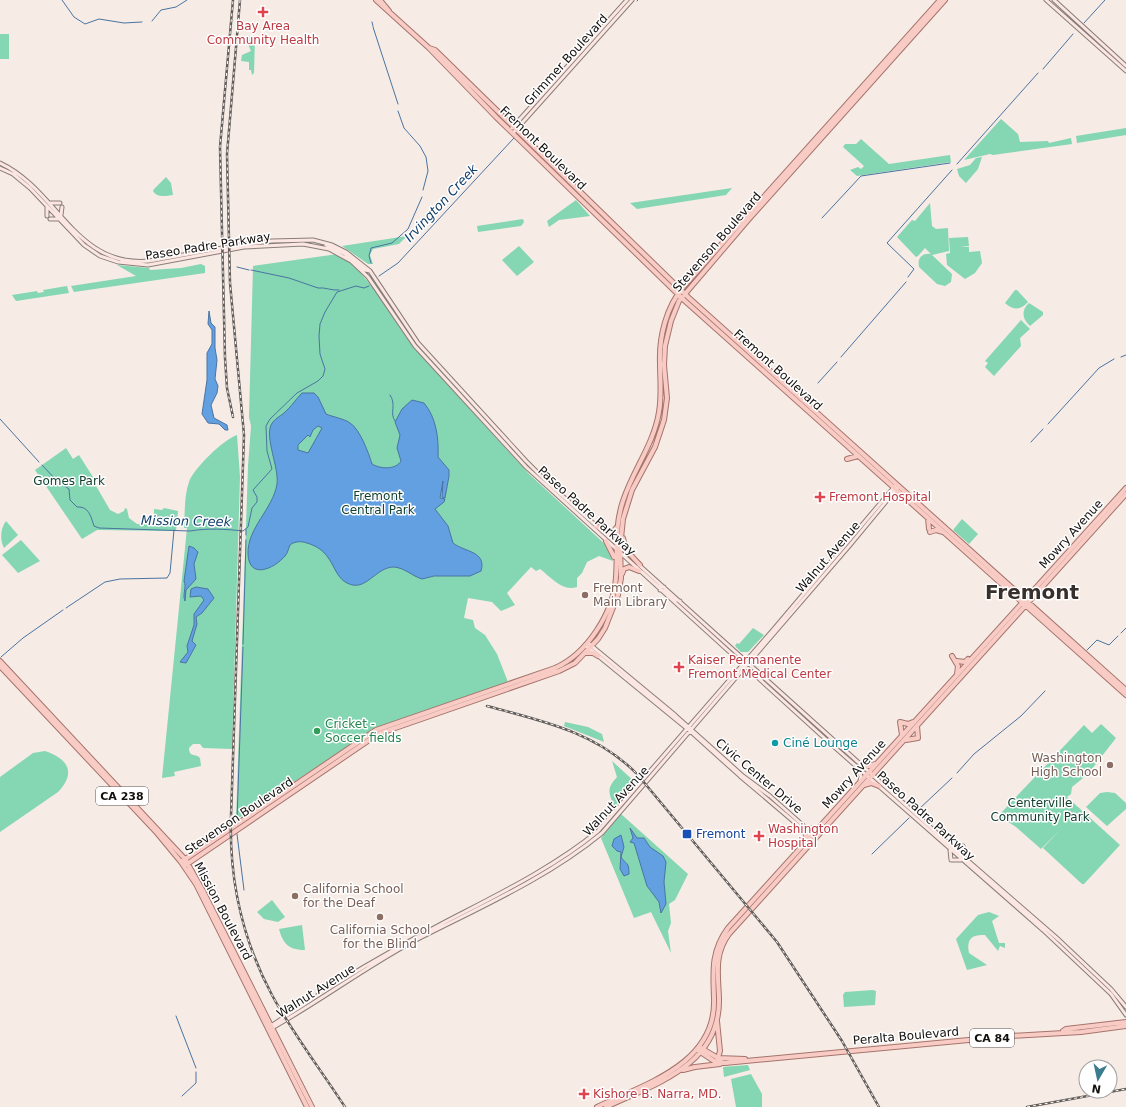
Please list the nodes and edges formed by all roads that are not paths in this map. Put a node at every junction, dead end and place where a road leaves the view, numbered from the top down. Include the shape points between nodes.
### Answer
1 (376, 0) edge
2 (380, 0) edge
3 (627, 0) edge
4 (632, 0) edge
5 (940, 0) edge
6 (945, 0) edge
7 (1046, 0) edge
8 (1054, 0) edge
9 (389, 11) junction
10 (1126, 66) edge
11 (1126, 72) edge
12 (513, 130) junction
13 (0, 164) edge
14 (0, 168) edge
15 (60, 203) dead end
16 (47, 204) junction
17 (62, 207) dead end
18 (61, 219) junction
19 (311, 244) junction
20 (152, 261) junction
21 (136, 265) junction
22 (370, 272) junction
23 (681, 294) junction
24 (858, 456) junction
25 (847, 459) dead end
26 (896, 487) junction
27 (1126, 488) edge
28 (1126, 494) edge
29 (928, 518) junction
30 (596, 526) junction
31 (620, 526) junction
32 (944, 532) junction
33 (606, 541) junction
34 (615, 544) junction
35 (620, 548) junction
36 (615, 550) junction
37 (620, 554) junction
38 (616, 564) junction
39 (640, 565) junction
40 (638, 571) junction
41 (621, 578) junction
42 (664, 587) junction
43 (660, 590) junction
44 (680, 601) junction
45 (1025, 602) junction
46 (595, 642) junction
47 (588, 646) junction
48 (585, 654) junction
49 (599, 654) junction
50 (975, 654) junction
51 (952, 656) dead end
52 (0, 661) edge
53 (958, 661) dead end
54 (747, 662) junction
55 (0, 666) edge
56 (744, 666) junction
57 (956, 676) junction
58 (1126, 690) edge
59 (1126, 695) edge
60 (938, 696) junction
61 (932, 709) junction
62 (915, 721) junction
63 (917, 726) junction
64 (689, 729) junction
65 (902, 735) junction
66 (904, 740) junction
67 (880, 760) junction
68 (855, 765) junction
69 (865, 767) junction
70 (870, 775) junction
71 (858, 785) junction
72 (864, 785) junction
73 (879, 786) junction
74 (818, 828) junction
75 (805, 829) junction
76 (228, 836) junction
77 (813, 836) junction
78 (805, 843) junction
79 (208, 844) junction
80 (951, 848) junction
81 (964, 859) junction
82 (193, 860) junction
83 (183, 861) junction
84 (187, 864) junction
85 (1126, 1007) edge
86 (1126, 1015) edge
87 (716, 1021) junction
88 (1126, 1022) edge
89 (1126, 1027) edge
90 (270, 1028) junction
91 (1063, 1032) junction
92 (700, 1049) junction
93 (720, 1051) junction
94 (716, 1060) junction
95 (730, 1060) junction
96 (751, 1060) junction
97 (725, 1063) junction
98 (681, 1070) junction
99 (307, 1107) edge
100 (312, 1107) edge
101 (597, 1107) edge
102 (606, 1107) edge

1 - 9 main road, Fremont Boulevard
2 - 9 main road, Fremont Boulevard
3 - 12 main road, Grimmer Boulevard
4 - 12 main road, Grimmer Boulevard
5 - 23 main road, Stevenson Boulevard
6 - 23 main road, Stevenson Boulevard
7 - 11 main road
8 - 10 main road
9 - 12 main road, Fremont Boulevard
12 - 23 main road, Fremont Boulevard
13 - 16 main road, Paseo Padre Parkway via 26,180
14 - 16 main road, Paseo Padre Parkway via 25,183
15 - 16 main road
16 - 18 main road, Paseo Padre Parkway
16 - 18 main road via 48,217
17 - 18 main road
18 - 20 main road, Paseo Padre Parkway via 83,240 103,253 126,260
18 - 21 main road, Paseo Padre Parkway via 79,241 95,253 116,262
19 - 21 main road, Paseo Padre Parkway via 261,245 155,264
19 - 22 main road via 337,249
19 - 33 main road, Paseo Padre Parkway via 335,251 351,260 363,272 408,338 434,368 526,467
20 - 21 main road
20 - 22 main road, Paseo Padre Parkway via 243,244 303,240 321,242 342,249 354,256
22 - 30 main road, Paseo Padre Parkway via 418,343 533,469
23 - 24 main road, Fremont Boulevard
23 - 26 main road, Fremont Boulevard
23 - 31 main road, Stevenson Boulevard via 667,316 662,338 658,418 650,444 627,488
24 - 25 main road
24 - 26 main road, Fremont Boulevard
26 - 29 main road, Fremont Boulevard
26 - 45 main road, Fremont Boulevard
26 - 54 main road, Walnut Avenue
27 - 45 main road, Mowry Avenue
28 - 45 main road, Mowry Avenue
29 - 32 main road, Fremont Boulevard
29 - 32 main road via 929,530
30 - 31 main road via 609,533
30 - 34 main road, Paseo Padre Parkway
31 - 34 main road, Stevenson Boulevard
31 - 35 main road, Stevenson Boulevard
31 - 39 main road via 625,547
32 - 45 main road, Fremont Boulevard
33 - 36 main road, Paseo Padre Parkway
33 - 38 main road
34 - 35 main road, Paseo Padre Parkway
34 - 36 main road, Stevenson Boulevard
35 - 37 main road, Stevenson Boulevard
35 - 39 main road, Paseo Padre Parkway
36 - 37 main road, Paseo Padre Parkway
36 - 38 main road, Stevenson Boulevard
37 - 40 main road, Paseo Padre Parkway
37 - 41 main road, Stevenson Boulevard
38 - 47 main road, Stevenson Boulevard via 611,599
39 - 42 main road, Paseo Padre Parkway
40 - 41 main road via 632,567 627,568
40 - 42 main road via 644,573 659,587
40 - 43 main road, Paseo Padre Parkway
41 - 46 main road, Stevenson Boulevard via 616,601 605,628
42 - 44 main road, Paseo Padre Parkway
43 - 44 main road
43 - 56 main road, Paseo Padre Parkway
44 - 54 main road, Paseo Padre Parkway
45 - 50 main road, Mowry Avenue
45 - 58 main road, Fremont Boulevard
45 - 59 main road, Fremont Boulevard
45 - 61 main road, Mowry Avenue
46 - 47 main road, Stevenson Boulevard
46 - 49 main road
47 - 48 main road, Stevenson Boulevard
47 - 49 main road, Civic Center Drive
47 - 79 main road, Stevenson Boulevard via 572,659 554,668 376,730
48 - 49 main road
48 - 76 main road, Stevenson Boulevard via 575,663 559,671 378,734
49 - 64 main road, Civic Center Drive
50 - 53 main road via 965,662
50 - 57 main road, Mowry Avenue
51 - 57 main road via 958,666
52 - 83 main road, Mission Boulevard / CA 238
54 - 56 main road, Walnut Avenue
54 - 69 main road, Paseo Padre Parkway
55 - 83 main road, Mission Boulevard / CA 238
56 - 64 main road, Walnut Avenue
56 - 68 main road, Paseo Padre Parkway
57 - 60 main road, Mowry Avenue
60 - 61 main road
60 - 62 main road, Mowry Avenue
61 - 63 main road, Mowry Avenue
62 - 65 main road, Mowry Avenue
62 - 65 main road via 908,724 900,722
63 - 66 main road, Mowry Avenue
63 - 66 main road via 918,738
64 - 75 main road, Civic Center Drive via 740,776
64 - 90 main road, Walnut Avenue via 604,830 583,848 473,912 398,951
65 - 67 main road, Mowry Avenue
66 - 70 main road, Mowry Avenue
67 - 69 main road via 872,766
67 - 70 main road, Mowry Avenue
68 - 70 main road, Paseo Padre Parkway
68 - 71 main road via 862,776
69 - 70 main road, Paseo Padre Parkway
70 - 71 main road, Mowry Avenue
70 - 72 main road, Mowry Avenue
70 - 73 main road, Paseo Padre Parkway
70 - 80 main road, Paseo Padre Parkway
71 - 74 main road, Mowry Avenue
72 - 73 main road via 871,782
72 - 77 main road, Mowry Avenue
73 - 80 main road, Paseo Padre Parkway
74 - 75 main road
74 - 77 main road, Mowry Avenue
75 - 77 main road, Civic Center Drive
75 - 78 main road
76 - 79 main road
76 - 82 main road, Stevenson Boulevard
77 - 78 main road, Mowry Avenue
77 - 87 main road, Mowry Avenue via 724,941 717,964 719,1001
78 - 92 main road, Mowry Avenue via 721,939 713,962 712,1016
79 - 82 main road via 207,848
79 - 83 main road, Stevenson Boulevard
80 - 81 main road, Paseo Padre Parkway
80 - 81 main road via 951,860
80 - 81 main road via 963,846
81 - 85 main road, Paseo Padre Parkway via 1059,940 1112,989
81 - 86 main road, Paseo Padre Parkway via 1107,990
82 - 84 main road, Stevenson Boulevard
83 - 84 main road, Stevenson Boulevard
83 - 90 main road, Mission Boulevard / CA 238
84 - 90 main road, Mission Boulevard / CA 238 via 201,887
87 - 92 main road, Mowry Avenue via 710,1039
87 - 93 main road, Mowry Avenue
88 - 91 main road, Peralta Boulevard / CA 84
89 - 91 main road, Peralta Boulevard / CA 84
90 - 99 main road, Mission Boulevard / CA 238
90 - 100 main road, Mission Boulevard / CA 238
91 - 96 main road, Peralta Boulevard / CA 84
92 - 94 main road, Peralta Boulevard
92 - 98 main road, Mowry Avenue
92 - 101 main road, Mowry Avenue via 671,1072
93 - 94 main road, Mowry Avenue
93 - 95 main road
94 - 95 main road, Peralta Boulevard / CA 84
94 - 97 main road, Peralta Boulevard
95 - 96 main road, Peralta Boulevard / CA 84
96 - 97 main road, Peralta Boulevard / CA 84
97 - 98 main road
98 - 102 main road, Mowry Avenue

